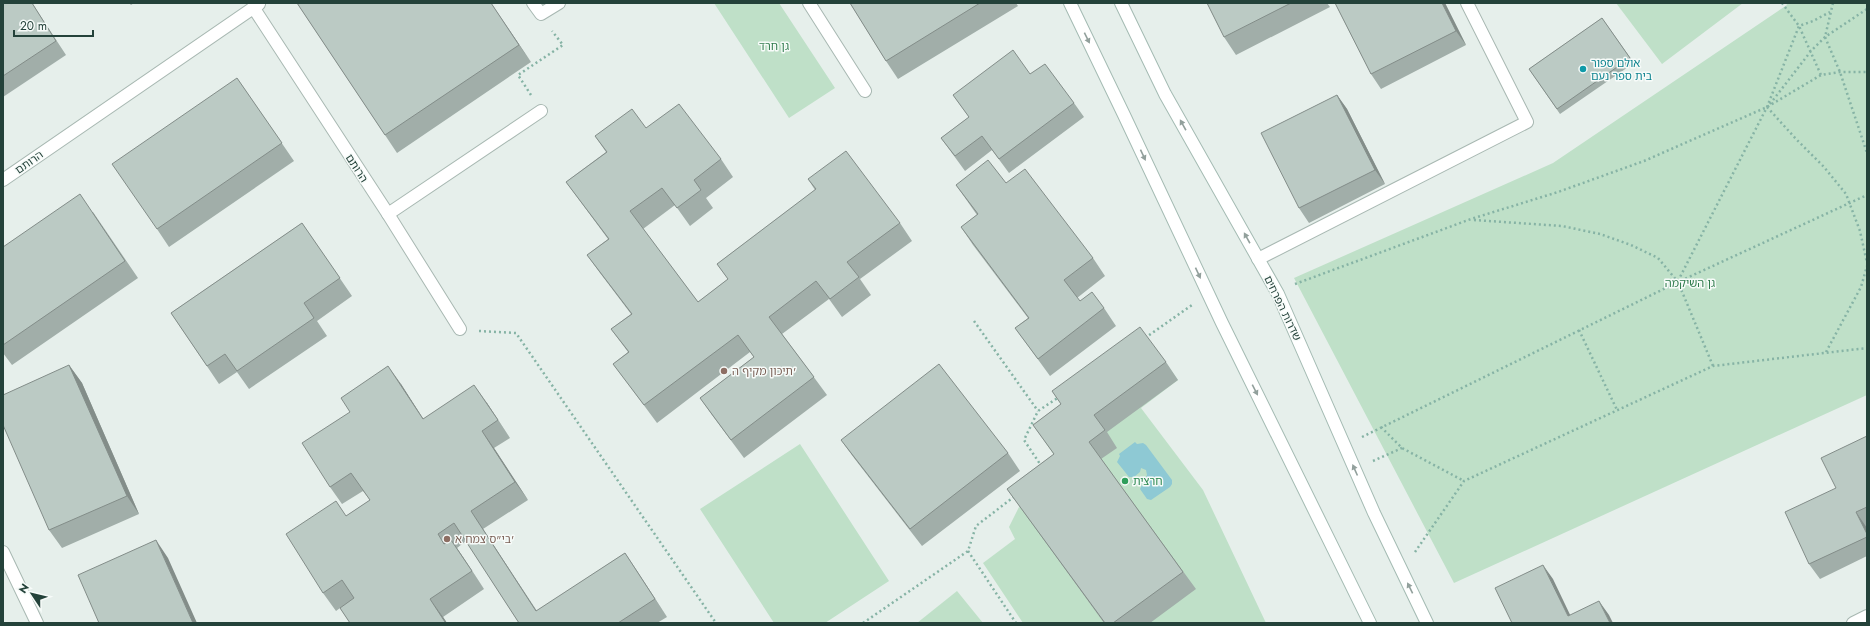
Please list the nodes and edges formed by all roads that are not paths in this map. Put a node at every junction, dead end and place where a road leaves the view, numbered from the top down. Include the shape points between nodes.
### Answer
1 (533, 3) edge
2 (559, 3) edge
3 (809, 3) edge
4 (1070, 3) edge
5 (1121, 3) edge
6 (1467, 3) edge
7 (256, 5) edge
8 (865, 91) dead end
9 (541, 111) road end
10 (3, 180) edge
11 (388, 214) junction
12 (1258, 259) junction
13 (460, 329) road end
14 (3, 552) edge
15 (37, 623) edge
16 (1370, 623) edge
17 (1427, 623) edge

1 - 2 street via 541,14
3 - 8 street
4 -> 16 street via 1208,294
12 -> 5 street, שדרות הפרחים via 1165,94
6 - 12 street via 1527,122
7 - 10 street, הרותם
7 - 11 street, הרותם
9 - 11 street
11 - 13 street, הרותם
17 -> 12 street, שדרות הפרחים via 1355,470 1278,294
14 - 15 street

